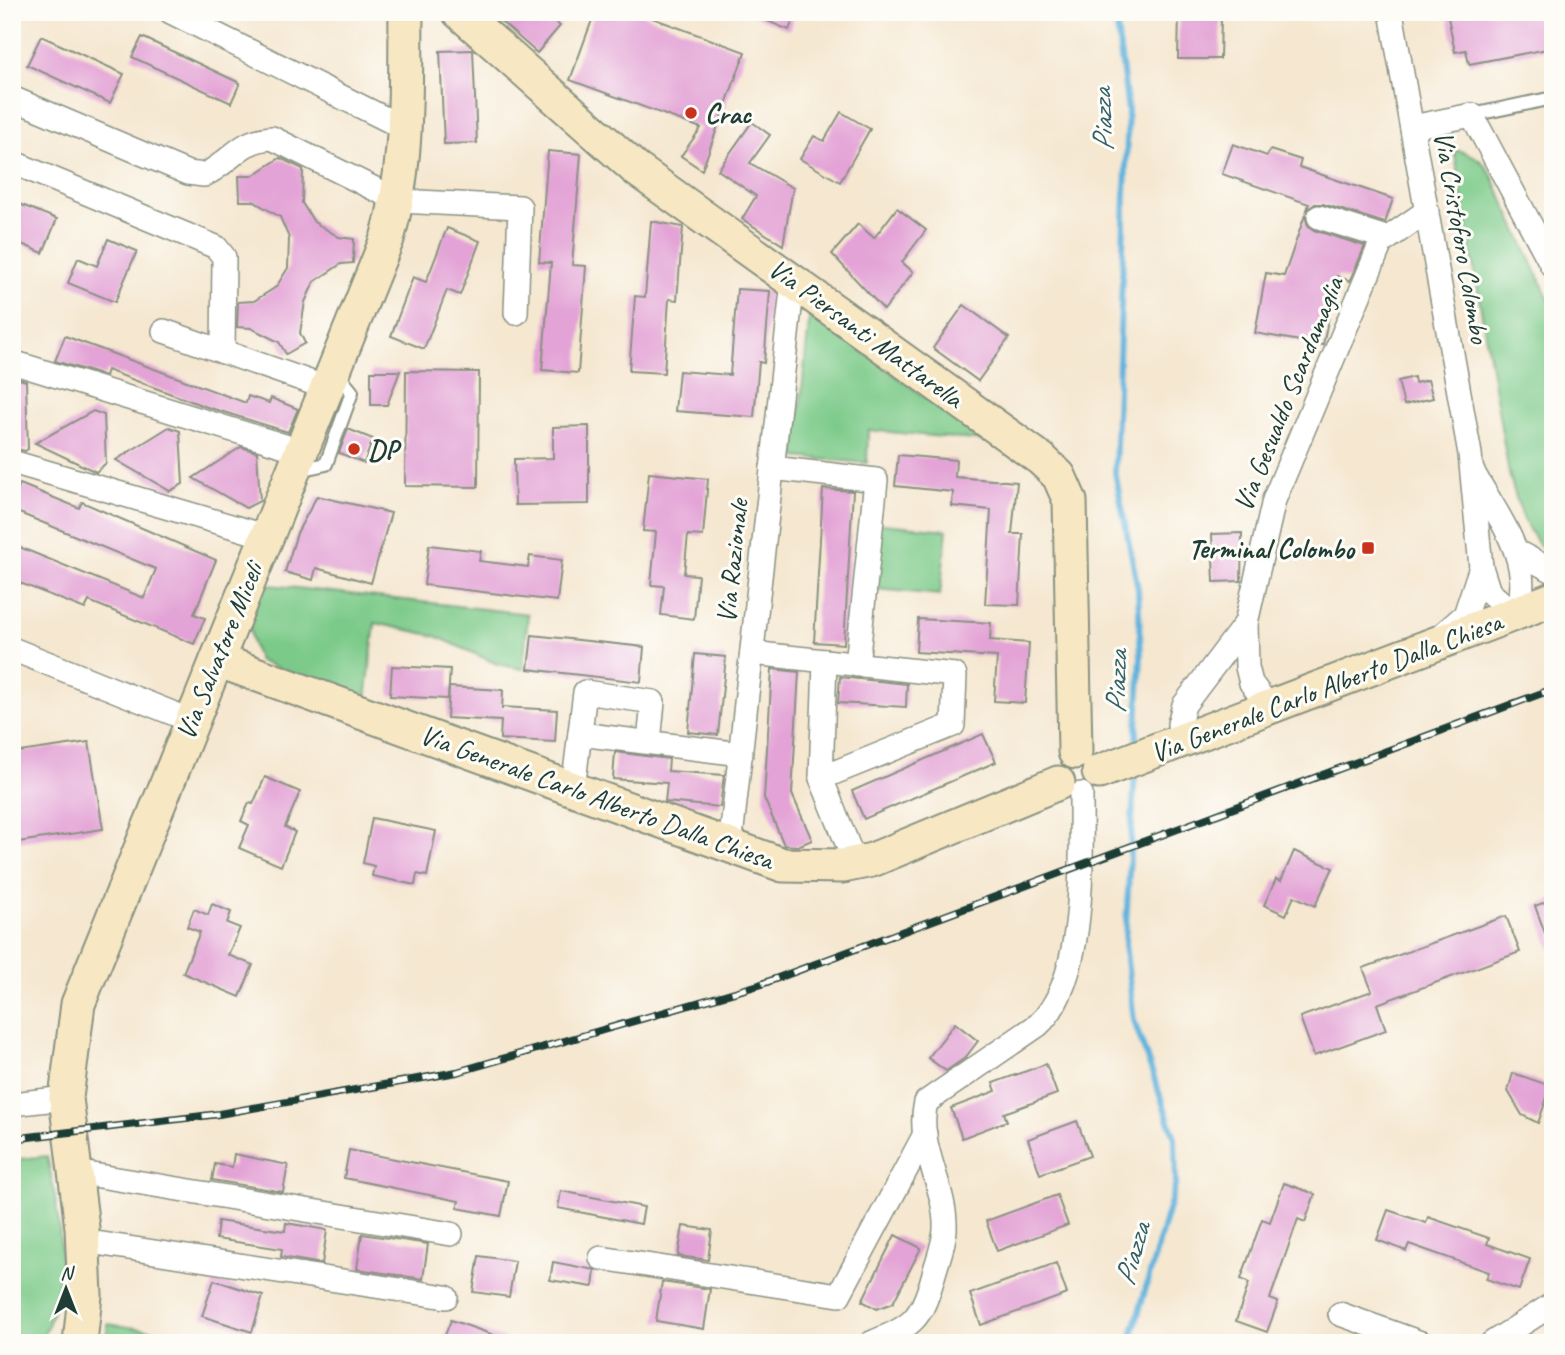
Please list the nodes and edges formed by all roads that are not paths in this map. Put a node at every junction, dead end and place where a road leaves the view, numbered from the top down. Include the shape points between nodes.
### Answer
1 (171, 12) edge
2 (406, 12) edge
3 (459, 12) edge
4 (1391, 12) edge
5 (12, 98) edge
6 (1553, 98) edge
7 (1472, 115) junction
8 (1412, 127) junction
9 (404, 128) junction
10 (12, 162) edge
11 (399, 201) junction
12 (1427, 211) junction
13 (1318, 216) dead end
14 (1386, 238) junction
15 (1553, 267) edge
16 (793, 281) junction
17 (516, 313) dead end
18 (164, 331) dead end
19 (223, 352) junction
20 (12, 362) edge
21 (330, 379) junction
22 (296, 461) junction
23 (12, 462) edge
24 (772, 468) junction
25 (1473, 472) junction
26 (265, 536) junction
27 (1517, 552) junction
28 (1481, 567) junction
29 (1553, 571) edge
30 (1553, 599) edge
31 (1516, 615) junction
32 (1246, 623) junction
33 (12, 649) edge
34 (1422, 651) junction
35 (752, 653) junction
36 (217, 660) junction
37 (825, 661) junction
38 (857, 664) junction
39 (1270, 708) junction
40 (192, 721) junction
41 (580, 734) junction
42 (649, 742) junction
43 (1169, 746) junction
44 (741, 754) junction
45 (1086, 773) junction
46 (821, 778) junction
47 (573, 789) junction
48 (730, 847) junction
49 (855, 863) junction
50 (65, 1098) junction
51 (12, 1104) edge
52 (925, 1134) junction
53 (75, 1172) junction
54 (451, 1234) dead end
55 (83, 1241) junction
56 (601, 1258) dead end
57 (85, 1295) junction
58 (446, 1297) dead end
59 (1553, 1304) edge
60 (1339, 1314) dead end
61 (55, 1343) edge
62 (80, 1343) edge
63 (871, 1343) edge
64 (1421, 1343) edge
65 (1492, 1343) edge

1 - 9 street
2 - 9 street, Via Salvatore Miceli
3 - 16 street, Via Piersanti Mattarella via 636,169
4 - 8 street, Via Cristoforo Colombo
5 - 11 street via 188,173 204,175 254,139 272,138
6 - 7 lane
7 - 8 street
7 - 15 street
8 - 12 street, Via Cristoforo Colombo
9 - 11 street, Via Salvatore Miceli
10 - 19 street via 216,247 224,257
11 - 17 street via 520,207
11 - 21 street, Via Salvatore Miceli
12 - 14 street
12 - 25 street, Via Cristoforo Colombo
13 - 14 street
14 - 32 street, Via Gesualdo Scardamaglia via 1274,500
16 - 24 street, Via Razionale
16 - 45 street, Via Piersanti Mattarella via 1059,476 1070,501
18 - 19 street
19 - 21 street
20 - 22 street
21 - 22 street, Via Salvatore Miceli
22 - 26 street, Via Salvatore Miceli
23 - 26 street
24 - 35 street, Via Razionale
24 - 38 street via 876,480
25 - 27 street, Via Cristoforo Colombo
25 - 28 street, Via Cristoforo Colombo
26 - 36 street, Via Salvatore Miceli
27 - 29 street
27 - 31 street, Via Cristoforo Colombo via 1524,580
28 - 31 street, Via Cristoforo Colombo via 1489,592
28 - 34 street, Via Cristoforo Colombo via 1465,615
30 - 31 street, Via Generale Carlo Alberto Dalla Chiesa
31 - 34 street, Via Generale Carlo Alberto Dalla Chiesa
32 - 39 street, Via Gesualdo Scardamaglia via 1251,683
32 - 43 street, Via Gesualdo Scardamaglia via 1184,705
33 - 40 street
34 - 39 street, Via Generale Carlo Alberto Dalla Chiesa
35 - 37 street
35 - 44 street, Via Razionale
36 - 40 street, Via Salvatore Miceli
36 - 47 street, Via Generale Carlo Alberto Dalla Chiesa
37 - 38 street
37 - 46 street
38 - 46 street via 955,675 953,725
39 - 43 street, Via Generale Carlo Alberto Dalla Chiesa
40 - 50 street, Via Salvatore Miceli via 78,1004
41 - 42 street
41 - 42 street via 585,692 653,702
41 - 47 street
42 - 44 street
43 - 45 street, Via Generale Carlo Alberto Dalla Chiesa
44 - 48 street, Via Razionale
45 - 49 street, Via Generale Carlo Alberto Dalla Chiesa
45 - 52 street via 1079,911 1059,1000 1038,1025 926,1102
46 - 49 street
47 - 48 street, Via Generale Carlo Alberto Dalla Chiesa
48 - 49 street, Via Generale Carlo Alberto Dalla Chiesa via 783,865
50 - 51 street
50 - 53 street, Via Salvatore Miceli
52 - 56 street via 839,1295
52 - 63 street via 943,1210 943,1240 919,1316 902,1330
53 - 54 street
53 - 55 street, Via Salvatore Miceli
55 - 57 street, Via Salvatore Miceli
55 - 58 street
57 - 61 street
57 - 62 street, Via Salvatore Miceli
59 - 65 street
60 - 64 street

